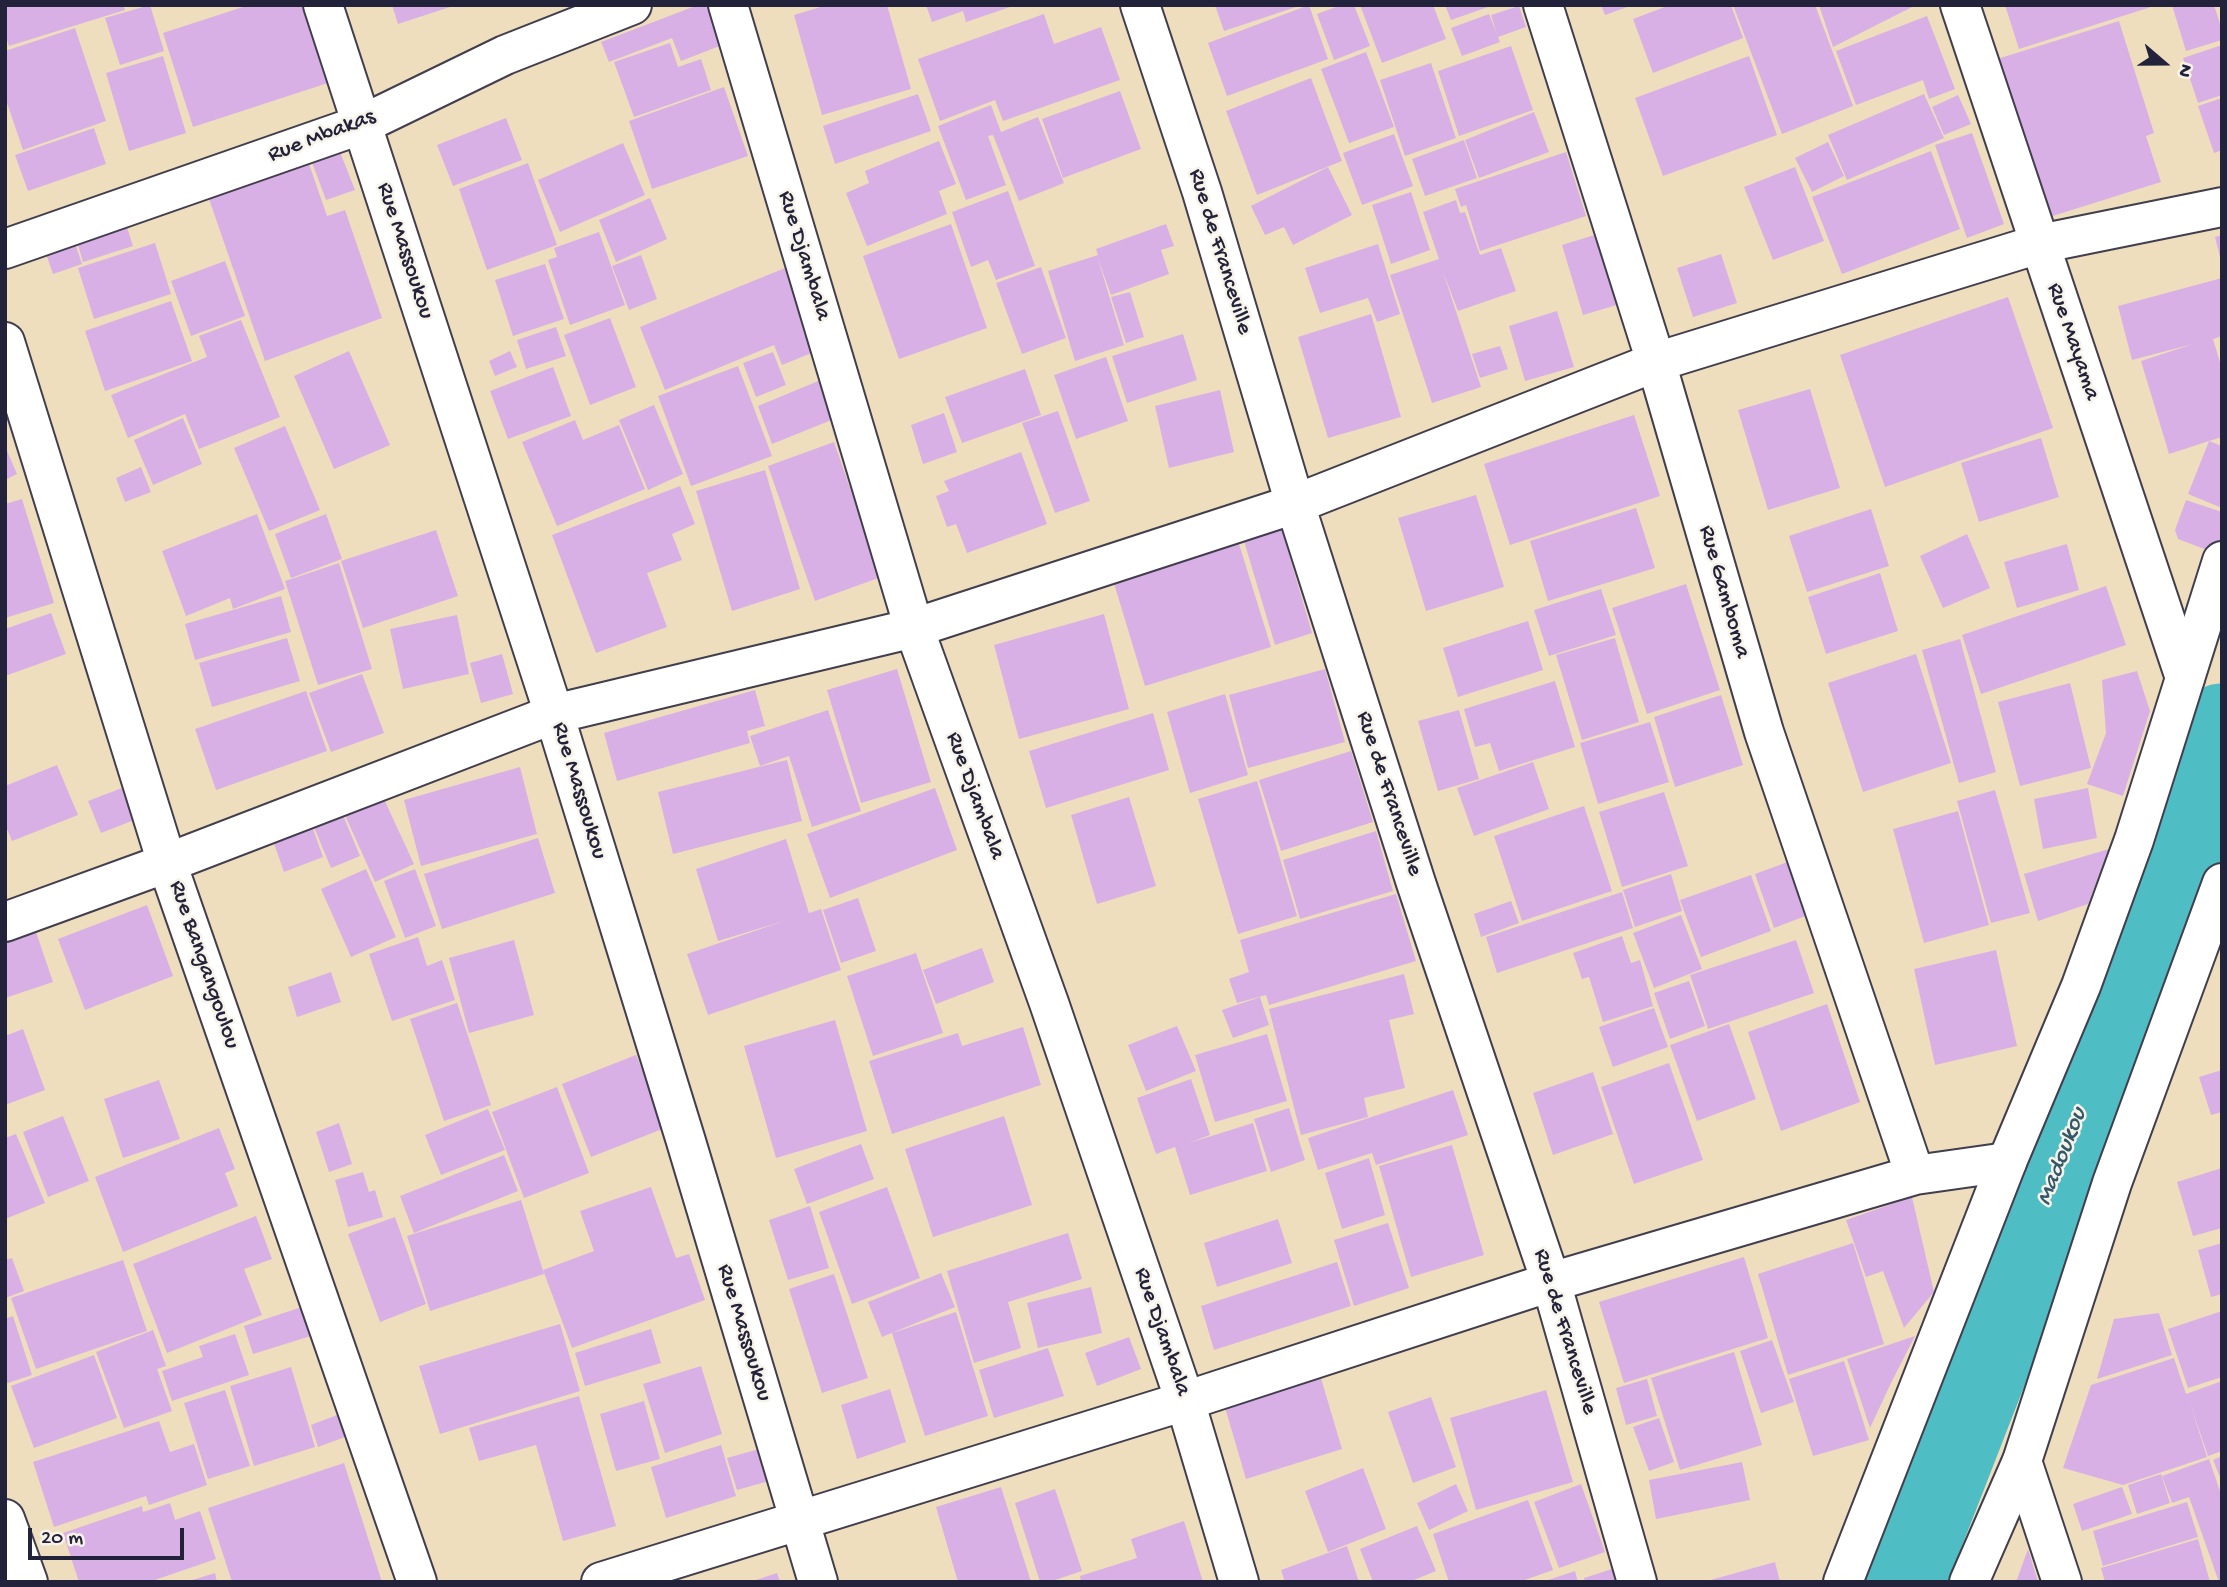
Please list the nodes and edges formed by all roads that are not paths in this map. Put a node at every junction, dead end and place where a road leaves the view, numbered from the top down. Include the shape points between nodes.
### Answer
1 (323, 5) edge
2 (632, 5) edge
3 (728, 5) edge
4 (1140, 5) edge
5 (1543, 5) edge
6 (1960, 5) edge
7 (363, 124) junction
8 (2222, 206) edge
9 (2039, 244) junction
10 (5, 249) edge
11 (5, 342) edge
12 (1656, 362) junction
13 (1295, 504) junction
14 (2222, 561) edge
15 (914, 628) junction
16 (2185, 678) junction
17 (554, 713) junction
18 (167, 863) junction
19 (2222, 883) edge
20 (5, 922) edge
21 (2007, 1162) junction
22 (1915, 1175) junction
23 (1551, 1282) junction
24 (1185, 1401) junction
25 (2022, 1461) junction
26 (5, 1519) edge
27 (800, 1521) junction
28 (28, 1582) edge
29 (417, 1582) edge
30 (601, 1582) edge
31 (818, 1582) edge
32 (1239, 1582) edge
33 (1637, 1582) edge
34 (1843, 1582) edge
35 (1969, 1582) edge
36 (2062, 1582) edge

1 - 7 street, Rue Massoukou
2 - 7 street, Rue Mbakas via 505,55
3 - 15 street, Rue Djambala
4 - 13 street, Rue de Franceville via 1202,192
5 - 12 street, Rue Gamboma
6 - 9 street, Rue Mayama
7 - 10 street, Rue Mbakas
7 - 17 street, Rue Massoukou
8 - 9 street
9 - 12 street
9 - 16 street, Rue Mayama
11 - 18 street, Rue Bangangoulou
12 - 13 street
12 - 22 street, Rue Gamboma via 1764,732
13 - 15 street
13 - 23 street, Rue de Franceville via 1416,883
14 - 16 street
15 - 17 street
15 - 24 street, Rue Djambala
16 - 21 street via 2134,840 2081,986
17 - 18 street
17 - 27 street, Rue Massoukou
18 - 20 street
18 - 29 street, Rue Bangangoulou
19 - 25 street via 2112,1183
21 - 22 street
21 - 34 street
22 - 23 street
23 - 24 street
23 - 33 street, Rue de Franceville
24 - 27 street
24 - 32 street, Rue Djambala
25 - 35 street
25 - 36 street
26 - 28 street
27 - 30 street
27 - 31 street, Rue Massoukou

